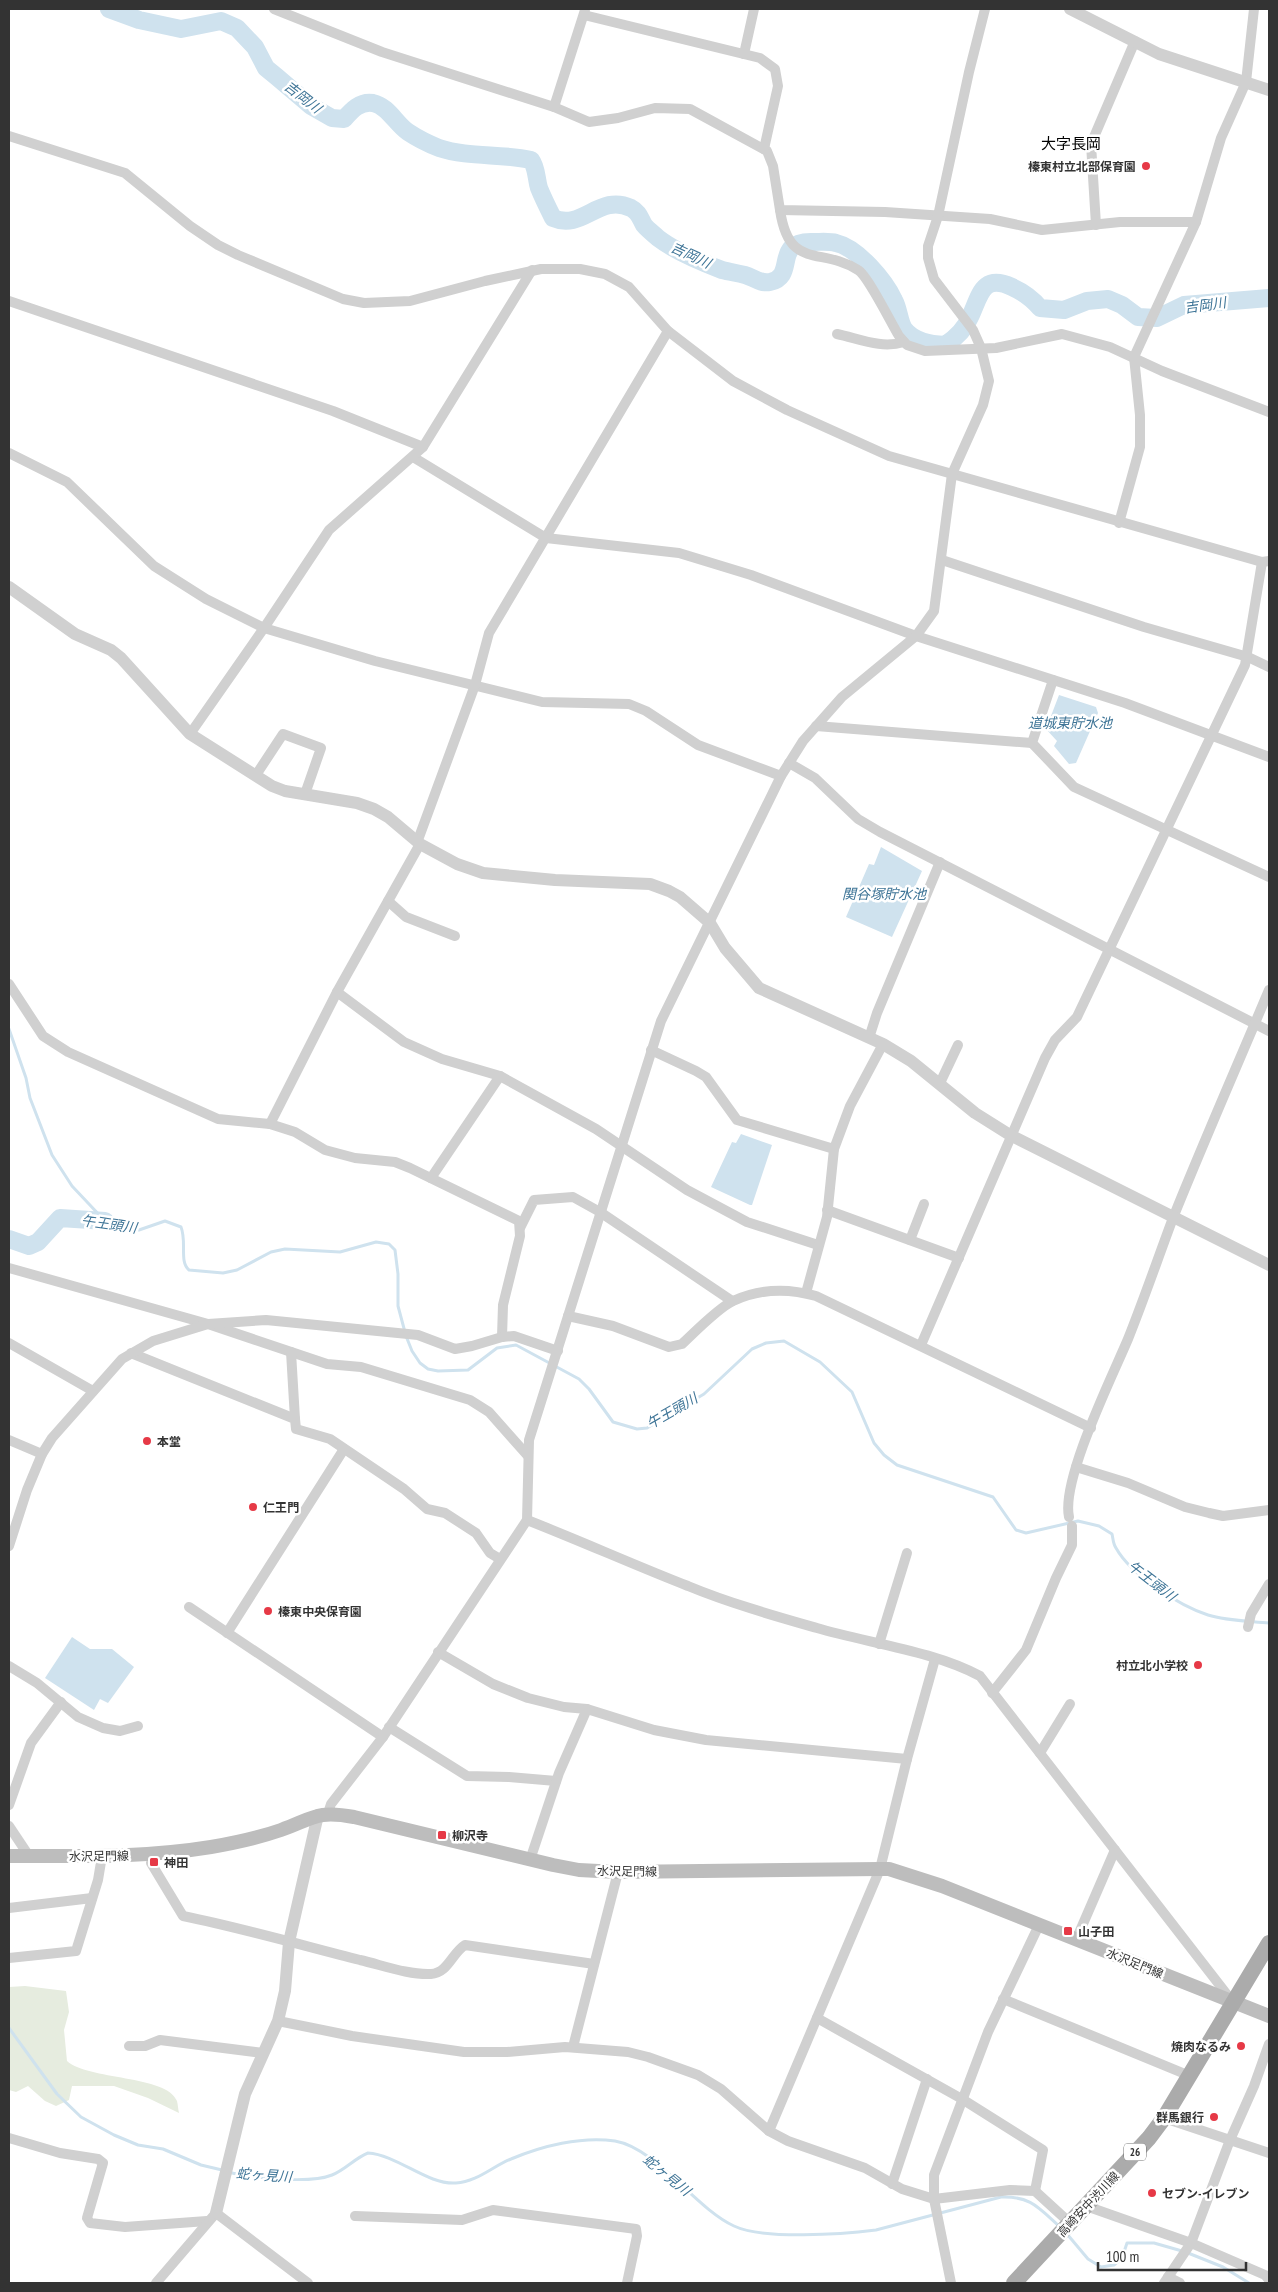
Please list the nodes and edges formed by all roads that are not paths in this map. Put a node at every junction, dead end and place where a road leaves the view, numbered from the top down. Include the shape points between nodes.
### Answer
1 (274, 9) edge
2 (754, 9) edge
3 (985, 9) edge
4 (1070, 9) edge
5 (1254, 9) edge
6 (584, 12) edge
7 (1135, 41) junction
8 (744, 54) junction
9 (1246, 82) junction
10 (1269, 90) edge
11 (554, 107) junction
12 (9, 136) edge
13 (764, 150) junction
14 (780, 210) junction
15 (938, 216) junction
16 (1196, 222) junction
17 (1096, 225) junction
18 (532, 270) junction
19 (9, 301) edge
20 (668, 331) junction
21 (837, 334) dead end
22 (904, 342) junction
23 (981, 348) junction
24 (1134, 357) junction
25 (1269, 412) edge
26 (423, 447) junction
27 (9, 453) edge
28 (413, 457) junction
29 (952, 474) junction
30 (1119, 523) junction
31 (546, 538) junction
32 (942, 560) junction
33 (1266, 562) edge
34 (9, 587) edge
35 (264, 628) junction
36 (916, 636) junction
37 (1248, 657) junction
38 (1269, 667) edge
39 (1053, 680) junction
40 (475, 685) junction
41 (816, 726) junction
42 (190, 734) junction
43 (1211, 735) junction
44 (1032, 743) junction
45 (1269, 757) edge
46 (789, 763) junction
47 (256, 775) junction
48 (780, 776) junction
49 (305, 794) junction
50 (1165, 828) junction
51 (419, 842) junction
52 (940, 862) junction
53 (1269, 877) edge
54 (388, 901) junction
55 (710, 923) junction
56 (455, 936) dead end
57 (1108, 949) junction
58 (9, 984) edge
59 (1269, 990) edge
60 (337, 992) junction
61 (12, 994) edge
62 (1255, 1024) junction
63 (1269, 1031) edge
64 (869, 1038) junction
65 (883, 1044) junction
66 (958, 1045) dead end
67 (651, 1050) junction
68 (500, 1076) junction
69 (940, 1083) junction
70 (270, 1124) junction
71 (1010, 1135) junction
72 (620, 1146) junction
73 (834, 1149) junction
74 (430, 1178) junction
75 (924, 1204) dead end
76 (827, 1210) junction
77 (600, 1212) junction
78 (1174, 1217) junction
79 (520, 1228) junction
80 (910, 1240) junction
81 (818, 1245) junction
82 (958, 1258) junction
83 (1269, 1265) edge
84 (9, 1268) edge
85 (806, 1293) junction
86 (732, 1301) junction
87 (568, 1316) junction
88 (208, 1324) junction
89 (502, 1337) junction
90 (9, 1343) edge
91 (921, 1345) junction
92 (291, 1352) junction
93 (131, 1353) junction
94 (557, 1354) junction
95 (93, 1391) junction
96 (295, 1419) junction
97 (1091, 1428) junction
98 (9, 1440) edge
99 (344, 1449) junction
100 (42, 1454) junction
101 (528, 1456) junction
102 (1076, 1467) junction
103 (1269, 1510) edge
104 (527, 1520) junction
105 (9, 1546) edge
106 (907, 1553) dead end
107 (500, 1559) junction
108 (1269, 1584) edge
109 (189, 1607) dead end
110 (1248, 1627) dead end
111 (228, 1633) junction
112 (879, 1644) junction
113 (438, 1652) junction
114 (935, 1659) junction
115 (9, 1666) edge
116 (992, 1693) junction
117 (60, 1702) junction
118 (1070, 1704) dead end
119 (587, 1709) junction
120 (138, 1726) dead end
121 (389, 1727) junction
122 (383, 1737) junction
123 (1040, 1753) junction
124 (907, 1759) junction
125 (556, 1781) junction
126 (9, 1805) edge
127 (323, 1814) junction
128 (9, 1826) edge
129 (1115, 1850) junction
130 (9, 1856) edge
131 (28, 1856) junction
132 (102, 1856) junction
133 (530, 1860) junction
134 (151, 1863) dead end
135 (880, 1869) junction
136 (618, 1872) junction
137 (92, 1898) junction
138 (9, 1908) edge
139 (1039, 1925) junction
140 (1076, 1940) junction
141 (289, 1942) junction
142 (1269, 1943) edge
143 (9, 1958) edge
144 (594, 1964) junction
145 (1003, 1999) junction
146 (1233, 2002) junction
147 (1269, 2016) edge
148 (817, 2018) junction
149 (278, 2021) junction
150 (1269, 2044) edge
151 (130, 2046) dead end
152 (573, 2047) junction
153 (263, 2053) junction
154 (1190, 2076) junction
155 (927, 2079) junction
156 (962, 2099) junction
157 (1164, 2118) junction
158 (769, 2131) junction
159 (9, 2138) edge
160 (1230, 2140) junction
161 (1269, 2153) edge
162 (892, 2184) junction
163 (1035, 2191) junction
164 (934, 2199) junction
165 (1086, 2206) junction
166 (355, 2216) dead end
167 (211, 2217) junction
168 (1070, 2223) junction
169 (1191, 2243) junction
170 (1166, 2280) edge
171 (1269, 2280) edge
172 (156, 2283) edge
173 (308, 2283) edge
174 (627, 2283) edge
175 (951, 2283) edge
176 (1014, 2283) edge
177 (1180, 2283) edge

1 - 11 street via 382,52
2 - 8 street
3 - 15 street
4 - 7 street
5 - 9 street
6 - 8 street
6 - 11 street
7 - 9 street via 1176,60
7 - 17 street via 1091,144
8 - 13 street via 760,58 775,69 778,86
9 - 10 street
9 - 16 street via 1221,138
11 - 13 street via 589,122 655,108 690,109
12 - 18 street via 125,173 218,245 343,299 364,303 410,302
13 - 14 street via 773,166
14 - 15 street
14 - 22 street via 783,231 800,252 841,262 860,271
15 - 17 street via 990,219 1042,230
15 - 23 street via 928,246 934,279 973,330
16 - 17 street
16 - 24 street
18 - 20 street via 580,269 605,274 629,287
18 - 26 street
19 - 26 street via 333,411
20 - 29 street via 733,381 787,410 889,456
20 - 31 street
21 - 22 street via 878,345
22 - 23 street via 925,351
23 - 24 street via 996,348 1062,334
23 - 29 street via 989,381 983,405
24 - 25 street
24 - 30 street via 1140,447
26 - 28 street
27 - 35 street via 67,482 154,566 206,599
28 - 31 street
28 - 35 street via 329,530
29 - 30 street
29 - 32 street
30 - 33 street
31 - 36 street via 679,553
31 - 40 street via 489,632
32 - 36 street via 934,611
32 - 37 street via 1144,627
33 - 37 street
34 - 42 street via 75,634 121,658
35 - 40 street via 376,661
35 - 42 street
36 - 39 street
36 - 41 street via 842,697
37 - 38 street
37 - 43 street
39 - 43 street
39 - 44 street
40 - 48 street via 542,702 629,704 646,711 698,745
40 - 51 street
41 - 44 street
41 - 46 street
42 - 47 street
43 - 45 street
43 - 50 street
44 - 50 street via 1074,788
46 - 48 street
46 - 52 street via 815,778 858,819
47 - 49 street via 284,791
47 - 49 street via 282,734 321,748
48 - 55 street
49 - 51 street via 374,809
50 - 53 street
50 - 57 street
51 - 54 street
51 - 55 street via 457,864 483,873 659,886 680,897
52 - 57 street
52 - 64 street
54 - 56 street via 406,917
54 - 60 street
55 - 64 street via 725,948 759,988
55 - 67 street via 677,985
57 - 62 street
57 - 71 street via 1077,1017 1055,1040 1045,1058
58 - 61 street
59 - 62 street
60 - 68 street via 404,1042 442,1059
60 - 70 street
61 - 70 street via 43,1036 68,1052 218,1119
62 - 63 street
62 - 78 street
64 - 65 street
65 - 69 street
65 - 73 street via 850,1106
66 - 69 street
67 - 72 street
67 - 73 street via 706,1078 737,1120
68 - 72 street via 596,1129
68 - 74 street
69 - 71 street via 975,1113
70 - 74 street via 295,1132 325,1150 355,1158 395,1162
71 - 78 street
71 - 82 street
72 - 77 street
72 - 81 street via 687,1190 747,1222
73 - 76 street
74 - 79 street via 519,1221
75 - 80 street
76 - 80 street
76 - 81 street
77 - 79 street via 573,1197 534,1200
77 - 86 street
77 - 87 street
78 - 83 street
78 - 97 street
79 - 89 street via 503,1305
80 - 82 street
81 - 85 street
82 - 91 street
84 - 88 street
85 - 86 street via 759,1291
85 - 91 street
86 - 87 street via 682,1344 668,1347 613,1326
87 - 94 street
88 - 89 street via 266,1320 399,1333 455,1349
88 - 92 street
88 - 93 street via 153,1341
89 - 94 street via 514,1336
90 - 95 street
91 - 97 street
92 - 96 street
92 - 101 street via 327,1364 361,1367 470,1400 489,1412
93 - 95 street
93 - 96 street
94 - 101 street via 529,1440
95 - 100 street
96 - 99 street via 296,1429 330,1439
97 - 102 street
98 - 100 street
99 - 107 street via 404,1489 427,1509 445,1513 476,1534
99 - 111 street
100 - 105 street
101 - 104 street
102 - 103 street via 1209,1513 1223,1516
102 - 116 street via 1067,1506 1072,1545 1026,1650
104 - 107 street
104 - 112 street via 689,1587
106 - 112 street
107 - 113 street
108 - 110 street via 1250,1614
109 - 111 street
111 - 122 street
112 - 114 street
113 - 119 street via 493,1684 528,1698
113 - 121 street
114 - 116 street via 980,1676
114 - 124 street
115 - 117 street via 37,1682
116 - 123 street
117 - 120 street via 78,1717 103,1728 120,1731
117 - 126 street via 31,1742
118 - 123 street
119 - 124 street via 654,1730 706,1740
119 - 125 street
121 - 122 street
121 - 125 street via 466,1776
122 - 127 street
123 - 129 street
124 - 135 street
125 - 133 street
127 - 132 main road, 水沢足門線 via 281,1830 212,1847
127 - 133 main road, 水沢足門線 via 354,1817
127 - 141 street
128 - 131 street
129 - 140 street
129 - 146 street
130 - 131 main road, 水沢足門線
131 - 132 main road, 水沢足門線
132 - 137 street
133 - 136 main road, 水沢足門線 via 579,1870
134 - 141 street via 183,1916
135 - 136 main road, 水沢足門線
135 - 139 main road, 水沢足門線 via 942,1886
135 - 148 street
136 - 144 street
137 - 138 street
137 - 143 street via 76,1952
139 - 140 main road, 水沢足門線
139 - 145 street
140 - 146 main road, 水沢足門線
141 - 144 street via 431,1974 445,1968 465,1945
141 - 149 street via 286,1991
142 - 146 main road, 高崎安中渋川線 / 26
144 - 152 street
145 - 154 street
145 - 156 street
146 - 147 main road, 水沢足門線
146 - 154 main road, 高崎安中渋川線 / 26
148 - 155 street
148 - 158 street
149 - 152 street via 352,2036 464,2052
149 - 153 street
150 - 160 street
151 - 153 street via 145,2046 160,2040
152 - 158 street via 628,2052 698,2075 720,2089
153 - 167 street via 245,2094
154 - 157 main road, 高崎安中渋川線 / 26
155 - 156 street
155 - 162 street
156 - 163 street via 1043,2150
156 - 164 street via 934,2175
157 - 160 street
157 - 165 main road, 高崎安中渋川線 / 26
158 - 162 street via 788,2142 865,2168
159 - 167 street via 60,2153 98,2159 103,2163 87,2218 90,2222 125,2227
160 - 161 street
160 - 169 street
162 - 164 street
163 - 164 street via 1010,2190
163 - 168 street
164 - 175 street
165 - 168 main road, 高崎安中渋川線 / 26
165 - 169 street
166 - 174 street via 462,2220 493,2210 636,2229
167 - 172 street
167 - 173 street
168 - 176 main road, 高崎安中渋川線 / 26
169 - 170 street
169 - 171 street via 1265,2275
170 - 177 street

